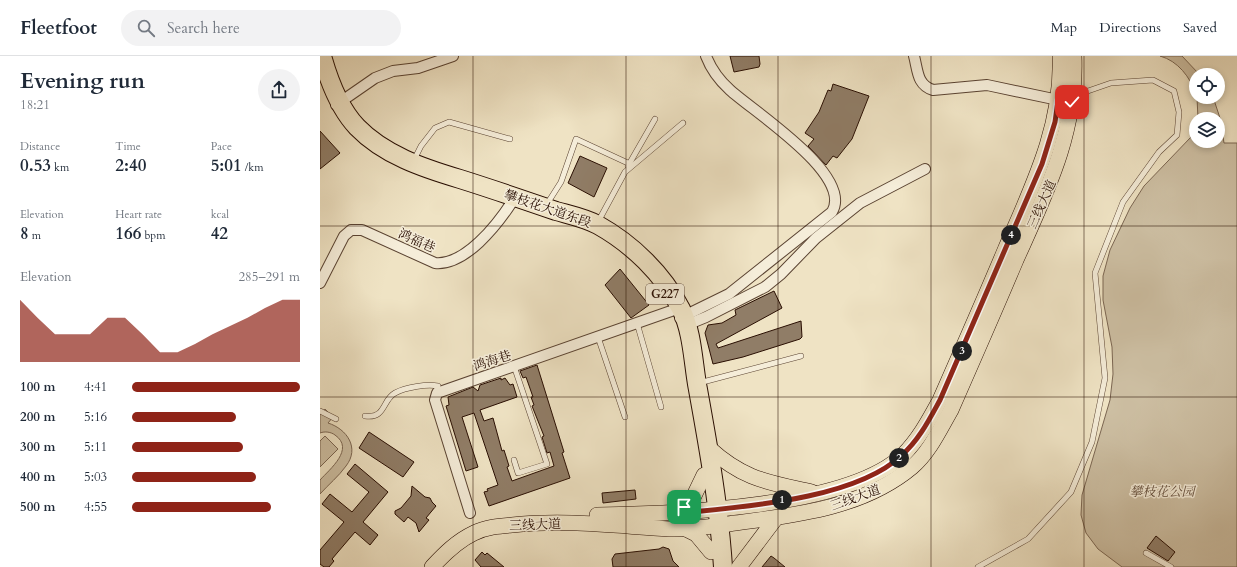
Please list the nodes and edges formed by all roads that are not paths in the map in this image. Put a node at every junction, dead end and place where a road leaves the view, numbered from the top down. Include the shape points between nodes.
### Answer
1 (322, 56) edge
2 (453, 56) edge
3 (706, 56) edge
4 (914, 56) edge
5 (1060, 56) edge
6 (1074, 56) edge
7 (320, 73) edge
8 (1068, 98) junction
9 (337, 104) junction
10 (655, 119) dead end
11 (683, 123) dead end
12 (510, 139) dead end
13 (630, 164) junction
14 (411, 166) junction
15 (925, 169) dead end
16 (625, 172) junction
17 (512, 202) junction
18 (544, 209) junction
19 (595, 227) junction
20 (320, 283) edge
21 (680, 320) junction
22 (637, 323) junction
23 (598, 337) junction
24 (801, 356) dead end
25 (514, 366) junction
26 (694, 384) junction
27 (435, 398) junction
28 (662, 406) dead end
29 (320, 411) edge
30 (365, 416) dead end
31 (625, 417) dead end
32 (336, 419) dead end
33 (710, 448) junction
34 (514, 460) dead end
35 (704, 475) junction
36 (819, 493) junction
37 (470, 513) dead end
38 (672, 514) junction
39 (714, 518) junction
40 (776, 518) junction
41 (599, 520) junction
42 (686, 528) junction
43 (1146, 553) dead end
44 (711, 560) edge
45 (421, 567) edge
46 (432, 567) edge
47 (723, 567) edge
48 (739, 567) edge
49 (978, 567) edge
50 (1171, 567) edge

1 - 9 highway, 攀枝花大道东段 / G227
2 - 9 street via 418,68 393,71 375,78
3 - 21 street via 717,76 731,91 812,159 826,175 837,199 832,212 729,294
4 - 8 street via 920,82 933,90 987,85
5 - 8 main road, 三线大道 via 1061,79
6 - 8 main road, 三线大道
7 - 9 highway, 攀枝花大道东段 / G227
8 - 36 main road, 三线大道 via 1055,122 1042,164 940,400 921,434 902,456 880,472
8 - 40 main road, 三线大道 via 1069,126 1056,170 951,410 933,443 913,467 887,485 860,498
8 - 49 lane via 1111,83 1152,80 1174,91 1179,112 1177,135 1159,152 1123,202 1095,274 1105,378 1092,442 1071,492 1028,539
9 - 14 highway, 攀枝花大道东段 / G227 via 354,132 378,152
10 - 13 lane
11 - 16 lane
12 - 14 lane via 449,122 435,128
13 - 16 lane
13 - 18 lane via 576,139 561,182
14 - 17 highway, 攀枝花大道东段 / G227 via 434,178
14 - 18 highway, 攀枝花大道东段 / G227
15 - 21 street via 860,203 816,238 765,287 712,314
16 - 19 lane
17 - 18 highway, 攀枝花大道东段 / G227
17 - 20 street, 鸿福巷 via 500,221 485,237 445,264 435,263 362,230 351,230 344,236
18 - 19 highway, 攀枝花大道东段 / G227
19 - 21 highway, 攀枝花大道东段 / G227 via 641,265 660,287
21 - 22 street, 鸿海巷
21 - 26 highway, 攀枝花大道东段 / G227
22 - 23 street, 鸿海巷
22 - 28 lane
23 - 25 street, 鸿海巷
23 - 31 lane
24 - 26 lane
25 - 27 street, 鸿海巷 via 475,382 439,391
25 - 34 lane via 547,464 518,473
26 - 33 highway, 攀枝花大道东段 / G227
26 - 35 highway, 攀枝花大道东段 / G227
27 - 30 lane via 438,386 428,384 394,393 379,414
27 - 37 street
29 - 32 lane
33 - 36 main road via 727,464 758,480
33 - 39 highway, 攀枝花大道东段 / G227
35 - 38 main road via 692,500
35 - 39 highway, 攀枝花大道东段 / G227
36 - 39 main road, 三线大道 via 780,500
38 - 39 main road, 三线大道
38 - 41 main road, 三线大道
39 - 40 main road, 三线大道
39 - 42 main road, 三线大道
39 - 44 highway, 攀枝花大道东段 / G227
39 - 47 highway, 攀枝花大道东段 / G227
40 - 48 main road
41 - 42 main road, 三线大道
41 - 45 main road, 三线大道 via 530,515 490,519 454,535
41 - 46 main road, 三线大道 via 492,527 475,532 459,541
42 - 44 main road via 696,534
43 - 50 lane

